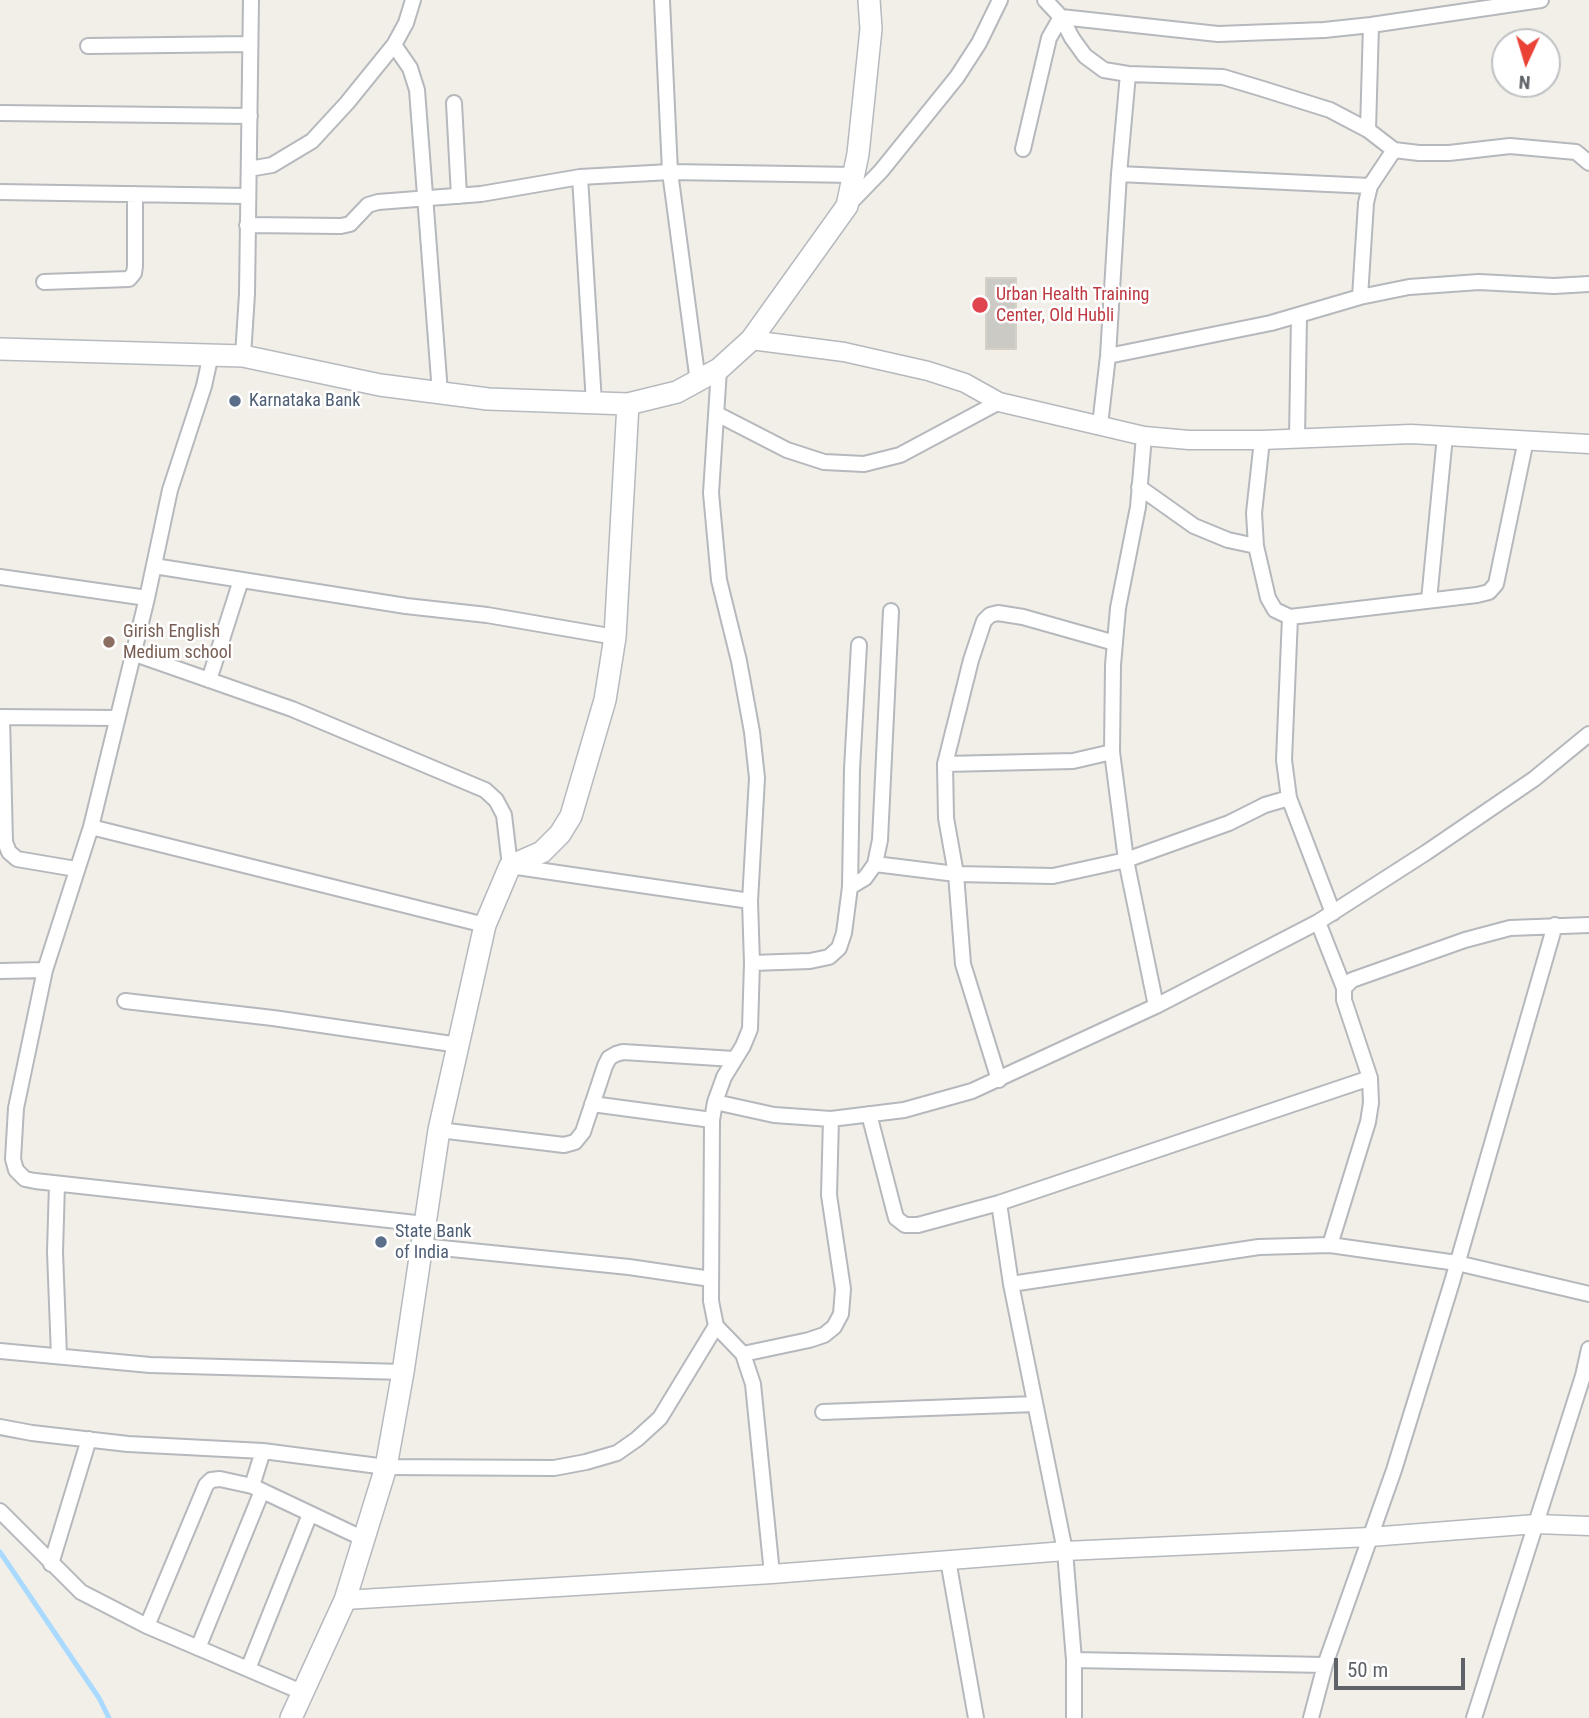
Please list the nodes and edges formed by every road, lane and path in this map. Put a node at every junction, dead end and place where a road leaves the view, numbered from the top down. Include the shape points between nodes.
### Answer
1 (251, 0) edge
2 (413, 0) edge
3 (662, 0) edge
4 (870, 0) edge
5 (1000, 0) edge
6 (1045, 0) edge
7 (1541, 0) edge
8 (1061, 17) junction
9 (1371, 25) junction
10 (250, 44) junction
11 (394, 45) junction
12 (88, 46) dead end
13 (1128, 74) junction
14 (454, 103) dead end
15 (0, 113) edge
16 (250, 116) junction
17 (1367, 130) junction
18 (1023, 149) dead end
19 (1394, 150) junction
20 (1589, 163) edge
21 (249, 169) junction
22 (670, 172) junction
23 (1119, 174) junction
24 (853, 175) junction
25 (580, 177) junction
26 (1370, 186) junction
27 (0, 192) edge
28 (135, 194) junction
29 (248, 196) junction
30 (459, 196) junction
31 (426, 199) junction
32 (847, 206) junction
33 (247, 225) junction
34 (44, 282) dead end
35 (1589, 284) edge
36 (1360, 297) junction
37 (1299, 316) junction
38 (751, 340) junction
39 (0, 349) edge
40 (211, 354) junction
41 (243, 356) junction
42 (1108, 356) junction
43 (719, 369) junction
44 (698, 382) junction
45 (440, 393) junction
46 (999, 401) junction
47 (594, 403) junction
48 (628, 404) junction
49 (717, 414) junction
50 (1100, 425) junction
51 (1144, 436) junction
52 (1445, 436) junction
53 (1297, 438) junction
54 (1262, 440) junction
55 (1526, 440) junction
56 (1589, 444) edge
57 (1139, 487) junction
58 (1256, 546) junction
59 (154, 566) junction
60 (0, 577) edge
61 (241, 580) junction
62 (147, 598) junction
63 (1429, 600) junction
64 (891, 611) dead end
65 (1290, 617) junction
66 (615, 637) junction
67 (1115, 643) junction
68 (859, 645) dead end
69 (132, 653) junction
70 (209, 680) junction
71 (1, 717) edge
72 (117, 718) junction
73 (1589, 734) edge
74 (1112, 752) junction
75 (945, 764) junction
76 (1289, 799) junction
77 (91, 827) junction
78 (1126, 860) junction
79 (875, 864) junction
80 (510, 866) junction
81 (76, 869) junction
82 (956, 874) junction
83 (850, 887) junction
84 (750, 901) junction
85 (1333, 912) junction
86 (1318, 922) junction
87 (485, 925) junction
88 (1555, 925) junction
89 (1589, 925) edge
90 (752, 963) junction
91 (46, 970) junction
92 (0, 971) edge
93 (1344, 988) junction
94 (125, 1001) dead end
95 (1156, 1006) junction
96 (459, 1045) junction
97 (734, 1059) junction
98 (1370, 1078) junction
99 (999, 1080) junction
100 (715, 1102) junction
101 (592, 1104) junction
102 (869, 1114) junction
103 (831, 1119) junction
104 (712, 1120) junction
105 (439, 1130) junction
106 (57, 1184) junction
107 (999, 1203) junction
108 (425, 1224) junction
109 (422, 1245) junction
110 (1330, 1245) junction
111 (1457, 1264) junction
112 (711, 1279) junction
113 (1011, 1284) junction
114 (1589, 1294) edge
115 (716, 1326) junction
116 (1589, 1349) edge
117 (0, 1351) edge
118 (743, 1354) junction
119 (59, 1356) junction
120 (404, 1372) junction
121 (1035, 1404) junction
122 (823, 1412) dead end
123 (0, 1427) edge
124 (89, 1439) junction
125 (263, 1451) junction
126 (386, 1467) junction
127 (257, 1489) junction
128 (0, 1511) edge
129 (310, 1514) junction
130 (1536, 1524) junction
131 (1589, 1526) edge
132 (1370, 1537) junction
133 (364, 1539) junction
134 (1065, 1551) junction
135 (948, 1560) junction
136 (51, 1564) junction
137 (772, 1574) junction
138 (345, 1601) junction
139 (147, 1626) junction
140 (198, 1648) junction
141 (1074, 1660) junction
142 (1325, 1665) junction
143 (248, 1669) junction
144 (304, 1693) junction
145 (291, 1718) edge
146 (976, 1718) edge
147 (1074, 1718) edge
148 (1311, 1718) edge
149 (1474, 1718) edge

1 - 10 street
2 - 11 street
3 - 22 street
4 - 24 main road
5 - 32 street via 957,77
6 - 8 street
7 - 9 street
8 - 9 street via 1217,34
8 - 13 street via 1085,56 1104,70
8 - 18 street via 1049,38
9 - 17 street
10 - 12 street
10 - 16 street
11 - 21 street via 312,141 272,165
11 - 31 street via 410,68 417,90
13 - 17 street via 1223,77 1331,110
13 - 23 street
14 - 30 street
15 - 16 street
16 - 21 street
17 - 19 street
19 - 20 street via 1562,149 1576,152
19 - 26 street
21 - 29 street
22 - 24 street
22 - 25 street
22 - 44 street
23 - 26 street
23 - 42 street
24 - 32 main road
25 - 30 street
25 - 47 street
26 - 36 street
27 - 28 street
28 - 29 street
28 - 34 street via 135,266 129,279
29 - 33 street
30 - 31 street
31 - 33 street via 368,205 350,224 341,226
31 - 45 street
32 - 38 main road
33 - 41 street
35 - 36 street via 1479,282 1409,287
36 - 37 street
37 - 42 street
37 - 53 street
38 - 43 main road
38 - 46 street via 844,352 928,371
39 - 40 main road
40 - 41 main road
40 - 59 street via 170,491
41 - 45 main road
42 - 50 street
43 - 44 main road
43 - 49 street
44 - 48 main road
45 - 47 main road
46 - 49 street via 900,455 864,464 824,462 787,450
46 - 50 street
47 - 48 main road
48 - 66 main road
49 - 84 street via 710,493 719,580 740,661 757,778
50 - 51 street
51 - 54 street
51 - 57 street
52 - 53 street
52 - 55 street
52 - 63 street
53 - 54 street
54 - 58 street via 1254,513
55 - 56 street
55 - 63 street via 1496,584 1477,595
57 - 58 street via 1194,526
57 - 67 street
58 - 65 street via 1268,598 1275,610
59 - 61 street
59 - 62 street
60 - 62 street
61 - 66 street
61 - 70 street
62 - 69 street
63 - 65 street
64 - 79 street
65 - 76 street via 1284,760
66 - 80 main road via 605,699 571,816 542,852
67 - 74 street
67 - 75 street via 1015,615 990,615 971,660
68 - 83 street
69 - 70 street
69 - 72 street
70 - 80 street via 292,709 485,790 503,815
71 - 72 street
71 - 81 street via 9,852 17,859
72 - 77 street
73 - 85 street via 1523,786
74 - 75 street via 1073,761
74 - 78 street
75 - 82 street via 946,818
76 - 78 street
76 - 85 street
77 - 81 street
77 - 87 street
78 - 82 street via 1053,876
78 - 95 street
79 - 82 street
79 - 83 street via 865,878
80 - 84 street
80 - 87 main road
81 - 91 street
82 - 99 street via 963,964
83 - 90 street via 839,948 829,957
84 - 90 street
85 - 86 street
86 - 93 street
86 - 95 street
87 - 96 main road
88 - 89 street
88 - 93 street via 1510,928 1465,940 1352,980
88 - 111 street
90 - 97 street via 750,1029
91 - 92 street
91 - 106 street via 16,1108 13,1159 25,1179
93 - 98 street
94 - 96 street
95 - 99 street
96 - 105 main road
97 - 100 street
97 - 101 street via 616,1054 605,1066
98 - 107 street
98 - 110 street via 1368,1122
99 - 102 street via 926,1105
100 - 103 street via 774,1115
100 - 104 street
101 - 104 street
101 - 105 street via 583,1132 575,1142 564,1145
102 - 103 street
102 - 107 street via 896,1218 905,1225
103 - 118 street via 829,1195 843,1289 841,1314 824,1335
104 - 112 street
105 - 108 main road
106 - 108 street
106 - 119 street
107 - 113 street
108 - 109 main road
109 - 112 street
109 - 120 main road
110 - 111 street
110 - 113 street via 1259,1247
111 - 114 street
111 - 132 street
112 - 115 street
113 - 121 street
115 - 118 street
115 - 126 street via 660,1418 617,1453 554,1468
116 - 130 street
117 - 119 street
118 - 137 street via 753,1384
119 - 120 street via 150,1365
120 - 126 main road
121 - 122 street
121 - 134 street
123 - 124 street
124 - 125 street
124 - 136 street
125 - 126 street
125 - 127 street
126 - 133 main road
127 - 129 street
127 - 139 street via 220,1479 206,1485
127 - 140 street
128 - 136 street
129 - 133 street
129 - 143 street
130 - 131 street
130 - 132 street
130 - 149 street
132 - 134 street
132 - 142 street
133 - 138 main road
134 - 135 street
134 - 141 street
135 - 137 street
135 - 146 street
136 - 139 street via 81,1592
137 - 138 street
138 - 144 main road
139 - 140 street
140 - 143 street
141 - 142 street
141 - 147 street
142 - 148 street
143 - 144 street
144 - 145 main road

